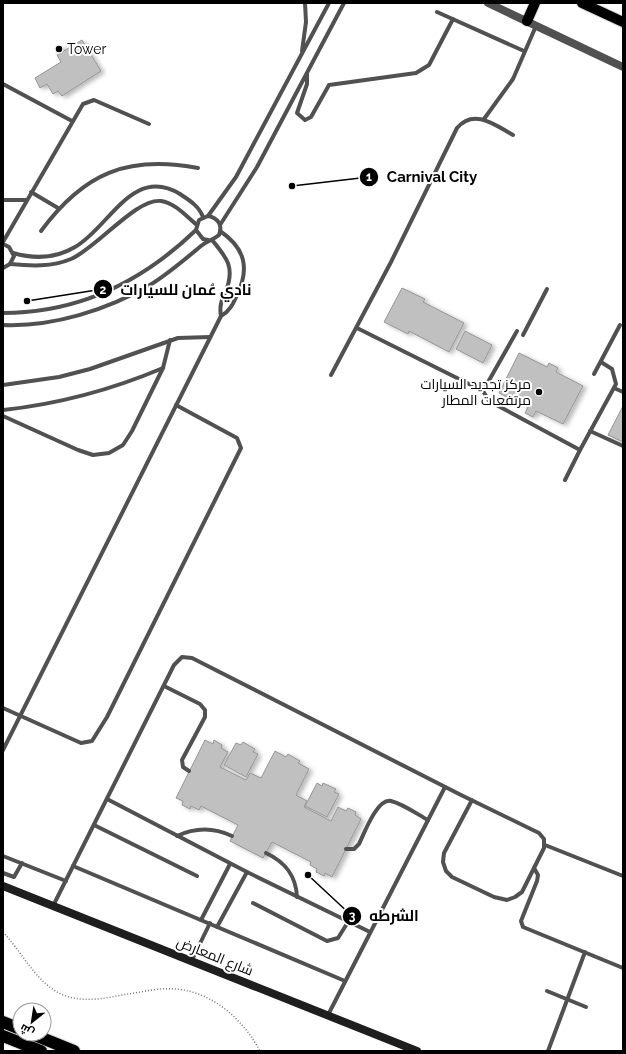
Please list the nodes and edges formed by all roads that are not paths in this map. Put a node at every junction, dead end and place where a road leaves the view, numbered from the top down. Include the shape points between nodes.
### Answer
1 (305, 3) edge
2 (329, 3) edge
3 (344, 3) edge
4 (488, 3) edge
5 (535, 3) edge
6 (582, 3) edge
7 (437, 12) dead end
8 (453, 19) junction
9 (623, 22) edge
10 (531, 23) junction
11 (524, 52) junction
12 (301, 55) junction
13 (623, 67) edge
14 (307, 72) junction
15 (3, 84) edge
16 (484, 119) junction
17 (72, 121) junction
18 (150, 124) dead end
19 (513, 134) dead end
20 (198, 168) dead end
21 (31, 192) junction
22 (3, 200) edge
23 (26, 200) junction
24 (58, 208) junction
25 (208, 216) junction
26 (203, 217) junction
27 (197, 225) junction
28 (220, 225) junction
29 (196, 230) junction
30 (41, 231) dead end
31 (220, 231) junction
32 (210, 240) junction
33 (3, 243) edge
34 (13, 253) junction
35 (10, 264) junction
36 (3, 268) edge
37 (547, 289) dead end
38 (3, 313) edge
39 (221, 316) junction
40 (3, 325) edge
41 (620, 325) dead end
42 (357, 328) junction
43 (517, 332) dead end
44 (523, 335) dead end
45 (210, 337) junction
46 (170, 340) junction
47 (601, 362) junction
48 (163, 368) junction
49 (594, 374) dead end
50 (331, 375) dead end
51 (3, 385) edge
52 (614, 388) junction
53 (483, 391) junction
54 (623, 392) edge
55 (176, 405) junction
56 (3, 410) edge
57 (3, 416) edge
58 (590, 432) junction
59 (623, 446) edge
60 (580, 450) junction
61 (566, 480) dead end
62 (164, 686) junction
63 (3, 708) edge
64 (21, 714) junction
65 (3, 750) edge
66 (189, 771) dead end
67 (445, 787) junction
68 (107, 799) junction
69 (472, 800) junction
70 (428, 820) junction
71 (94, 825) junction
72 (177, 836) junction
73 (232, 836) dead end
74 (545, 845) junction
75 (346, 849) dead end
76 (266, 853) dead end
77 (3, 856) edge
78 (22, 864) junction
79 (230, 864) junction
80 (73, 866) junction
81 (534, 868) junction
82 (246, 872) junction
83 (3, 873) edge
84 (197, 876) dead end
85 (623, 876) edge
86 (66, 880) junction
87 (3, 886) edge
88 (297, 897) junction
89 (253, 904) dead end
90 (53, 906) junction
91 (201, 920) junction
92 (348, 922) junction
93 (210, 923) junction
94 (217, 926) junction
95 (370, 932) junction
96 (585, 952) junction
97 (192, 960) junction
98 (623, 968) edge
99 (345, 981) junction
100 (547, 991) dead end
101 (567, 999) junction
102 (586, 1007) dead end
103 (328, 1015) junction
104 (3, 1036) edge
105 (52, 1042) edge
106 (41, 1051) edge
107 (74, 1051) edge
108 (417, 1051) edge
109 (548, 1051) edge

1 - 12 lane via 306,22
2 - 12 lane
3 - 14 lane
4 - 10 street
5 - 10 main road
6 - 9 main road
7 - 8 lane
8 - 11 lane
8 - 14 lane via 429,66 416,73 329,84 311,117 305,120 297,113 307,84
10 - 11 lane
10 - 13 street
11 - 16 lane via 513,78
12 - 25 lane via 236,177
14 - 28 lane via 254,172
15 - 17 lane
16 - 19 lane
16 - 42 lane via 468,120 455,132
17 - 18 lane via 83,104 94,100
17 - 21 lane
20 - 24 lane via 147,163 122,168 98,177
21 - 23 lane
21 - 24 lane
22 - 23 lane
23 - 33 lane
24 - 30 lane
25 - 26 lane
25 - 28 lane via 214,217
26 - 27 lane
26 - 34 lane via 198,208 180,194 160,186 150,187 130,196 86,240 66,252 44,257
27 - 29 lane
27 - 35 lane via 170,204 153,201 138,208 92,246 71,259 47,266
28 - 31 lane
29 - 32 lane via 199,235
29 - 38 lane via 163,260 144,273 102,294 56,307
31 - 32 lane via 219,235
31 - 39 lane via 237,248 243,257 245,267 245,278 234,303 231,309
32 - 39 lane via 228,260 230,269 230,277 220,305
32 - 40 lane via 150,284 104,307 55,320
33 - 34 lane
34 - 35 lane
35 - 36 lane
37 - 44 lane
39 - 45 lane
41 - 47 lane
42 - 50 lane
42 - 53 lane
43 - 53 lane
45 - 46 lane via 186,336
45 - 55 lane
46 - 48 lane
46 - 51 lane via 90,369
47 - 49 lane
47 - 52 lane via 612,369 616,384
48 - 56 lane via 97,393
48 - 57 lane via 132,431 123,445 110,453 94,455 78,450
52 - 54 lane
52 - 58 lane
53 - 60 lane via 489,401
55 - 64 lane
55 - 64 lane via 237,438 241,448 114,703 92,741 81,743
58 - 59 lane
58 - 60 lane
60 - 61 lane
62 - 66 lane via 200,704 205,710 205,717 182,760 183,767
62 - 67 lane via 176,662 189,657
62 - 68 lane
63 - 64 lane
64 - 65 lane
67 - 69 lane
67 - 70 lane
68 - 71 lane
68 - 72 lane
69 - 74 lane via 539,832
69 - 81 lane via 444,856 444,867 449,874 498,899 507,900 522,892
70 - 75 lane via 393,802 384,802 378,807 359,844 351,850
70 - 95 lane
71 - 80 lane
71 - 84 lane
72 - 73 lane via 200,829 215,830
72 - 79 lane
74 - 81 lane
74 - 85 lane
76 - 88 lane via 279,860 290,871 296,884
77 - 78 lane
78 - 83 lane via 14,877
78 - 86 lane
79 - 82 lane
79 - 91 lane
80 - 86 lane
80 - 91 lane
81 - 96 lane via 538,875 537,881 522,918 522,925
82 - 88 lane
82 - 94 lane
86 - 90 lane
87 - 90 main road, شارع المعارض
88 - 92 lane
89 - 92 lane via 328,941 338,938
90 - 97 main road, شارع المعارض
91 - 93 lane
92 - 95 lane
93 - 94 lane
93 - 97 lane
94 - 99 lane
95 - 99 lane
96 - 98 lane
96 - 101 lane
97 - 103 main road, شارع المعارض
99 - 103 lane
100 - 101 lane
101 - 102 lane
101 - 109 lane
103 - 108 main road, شارع المعارض
104 - 106 highway
105 - 107 highway

